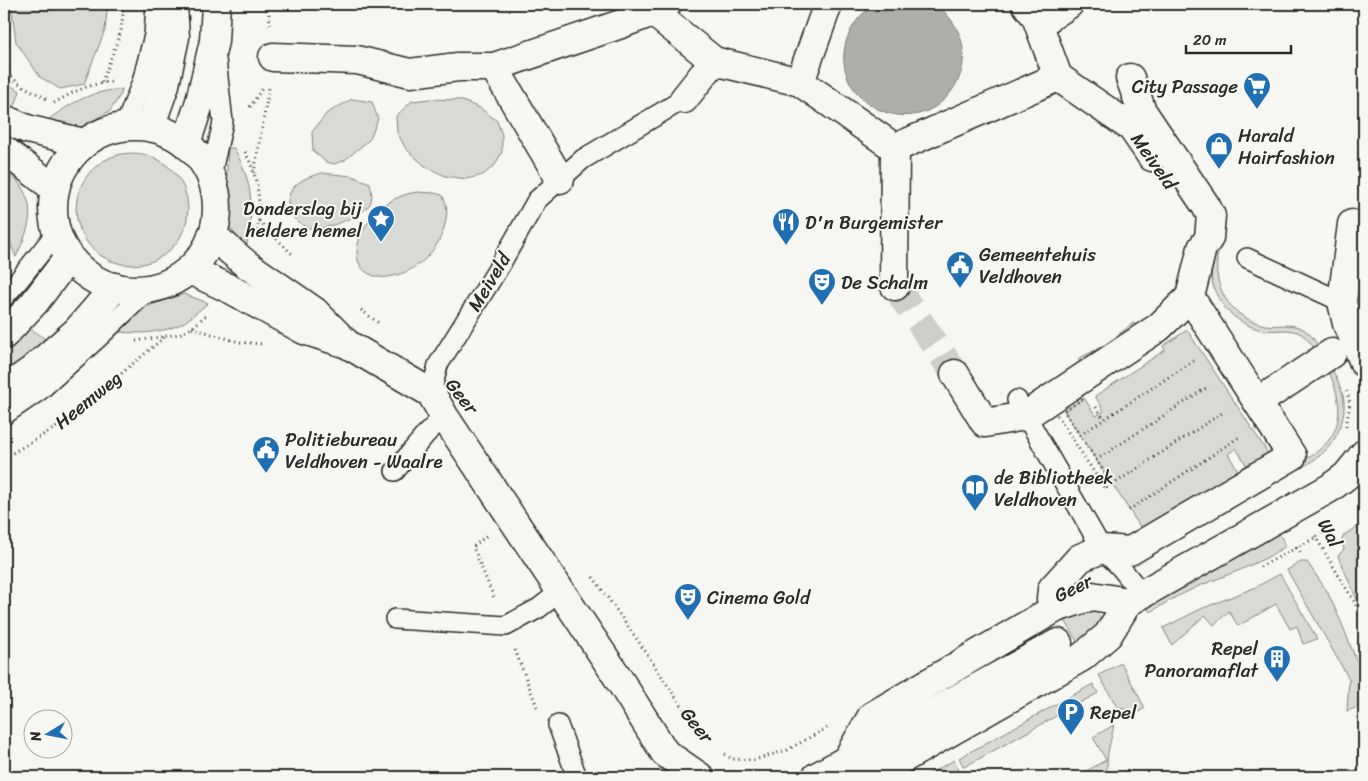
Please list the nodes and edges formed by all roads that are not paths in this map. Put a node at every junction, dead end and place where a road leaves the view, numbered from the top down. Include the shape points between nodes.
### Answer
1 (156, 4) edge
2 (173, 4) edge
3 (216, 4) edge
4 (828, 4) edge
5 (1069, 4) edge
6 (660, 8) edge
7 (1032, 14) edge
8 (214, 41) junction
9 (714, 61) junction
10 (494, 67) junction
11 (270, 69) road end
12 (1058, 77) junction
13 (1130, 78) dead end
14 (800, 82) junction
15 (684, 99) joint
16 (4, 118) edge
17 (138, 126) junction
18 (84, 143) junction
19 (186, 144) junction
20 (895, 148) junction
21 (4, 150) edge
22 (211, 176) junction
23 (560, 180) junction
24 (55, 189) junction
25 (1352, 224) dead end
26 (57, 232) junction
27 (212, 235) junction
28 (1202, 248) junction
29 (69, 257) junction
30 (1247, 258) dead end
31 (190, 270) junction
32 (896, 286) tunnel mouth
33 (115, 287) junction
34 (150, 288) junction
35 (4, 297) edge
36 (1190, 298) junction
37 (1342, 302) junction
38 (4, 335) edge
39 (347, 344) junction
40 (1332, 353) road end
41 (1364, 363) edge
42 (955, 374) tunnel mouth
43 (4, 390) edge
44 (431, 393) junction
45 (1258, 402) junction
46 (1021, 408) junction
47 (4, 415) edge
48 (444, 416) junction
49 (1364, 454) edge
50 (395, 471) dead end
51 (1102, 548) junction
52 (562, 592) junction
53 (1135, 598) junction
54 (1051, 599) dead end
55 (395, 619) dead end
56 (1058, 643) dead end
57 (558, 725) dead end
58 (846, 761) junction
59 (577, 777) edge
60 (700, 777) edge
61 (816, 777) edge

1 - 17 lane via 154,35 142,82
2 - 17 street via 175,37 165,85
3 - 8 street
4 - 14 street
5 - 7 street
6 - 9 street
6 - 10 street
7 - 12 street
8 - 19 street
8 - 22 lane via 223,122
9 - 14 street
9 - 15 street, Meiveld
10 - 11 street via 410,72 357,60
10 - 23 street
12 - 20 street
12 - 28 street, Meiveld via 1132,128 1194,218
13 - 28 street via 1142,111 1211,216 1209,238
14 - 20 street
15 - 23 lane, Meiveld via 583,159
16 - 18 street via 27,129
17 - 18 street via 103,132
17 - 19 street via 169,133
18 - 24 street via 68,159
19 - 22 street via 205,163
20 - 32 street
21 - 24 street
22 - 27 street via 216,218
23 - 44 lane, Meiveld via 537,200 438,366
24 - 26 street via 53,207
25 - 37 street
26 - 29 street
26 - 35 lane
27 - 31 street via 203,255
27 - 39 street, Geer via 246,264 314,311
28 - 36 street
29 - 33 street via 89,276
29 - 38 street
30 - 37 lane
31 - 34 street via 174,280
31 - 39 street, Geer via 304,330
33 - 34 street via 132,290
33 - 43 street via 78,331
34 - 47 lane, Heemweg via 38,391
36 - 45 street
36 - 46 street via 1159,327
37 - 41 street via 1347,324
39 - 44 street, Geer
40 - 45 street
42 - 46 street via 985,423
44 - 48 street, Geer
45 - 51 street via 1292,456 1130,551
46 - 51 lane
48 - 50 lane, Geer
48 - 52 street, Geer
49 - 53 street via 1346,476 1330,488
51 - 53 lane via 1121,568
51 - 54 street via 1080,558 1052,589
52 - 55 lane via 506,626
52 - 60 street, Geer via 665,753
53 - 58 street via 1108,635 1082,657 897,762
53 - 58 street, Geer via 1092,596 1056,608 872,716
56 - 58 street
57 - 59 lane
58 - 61 street

